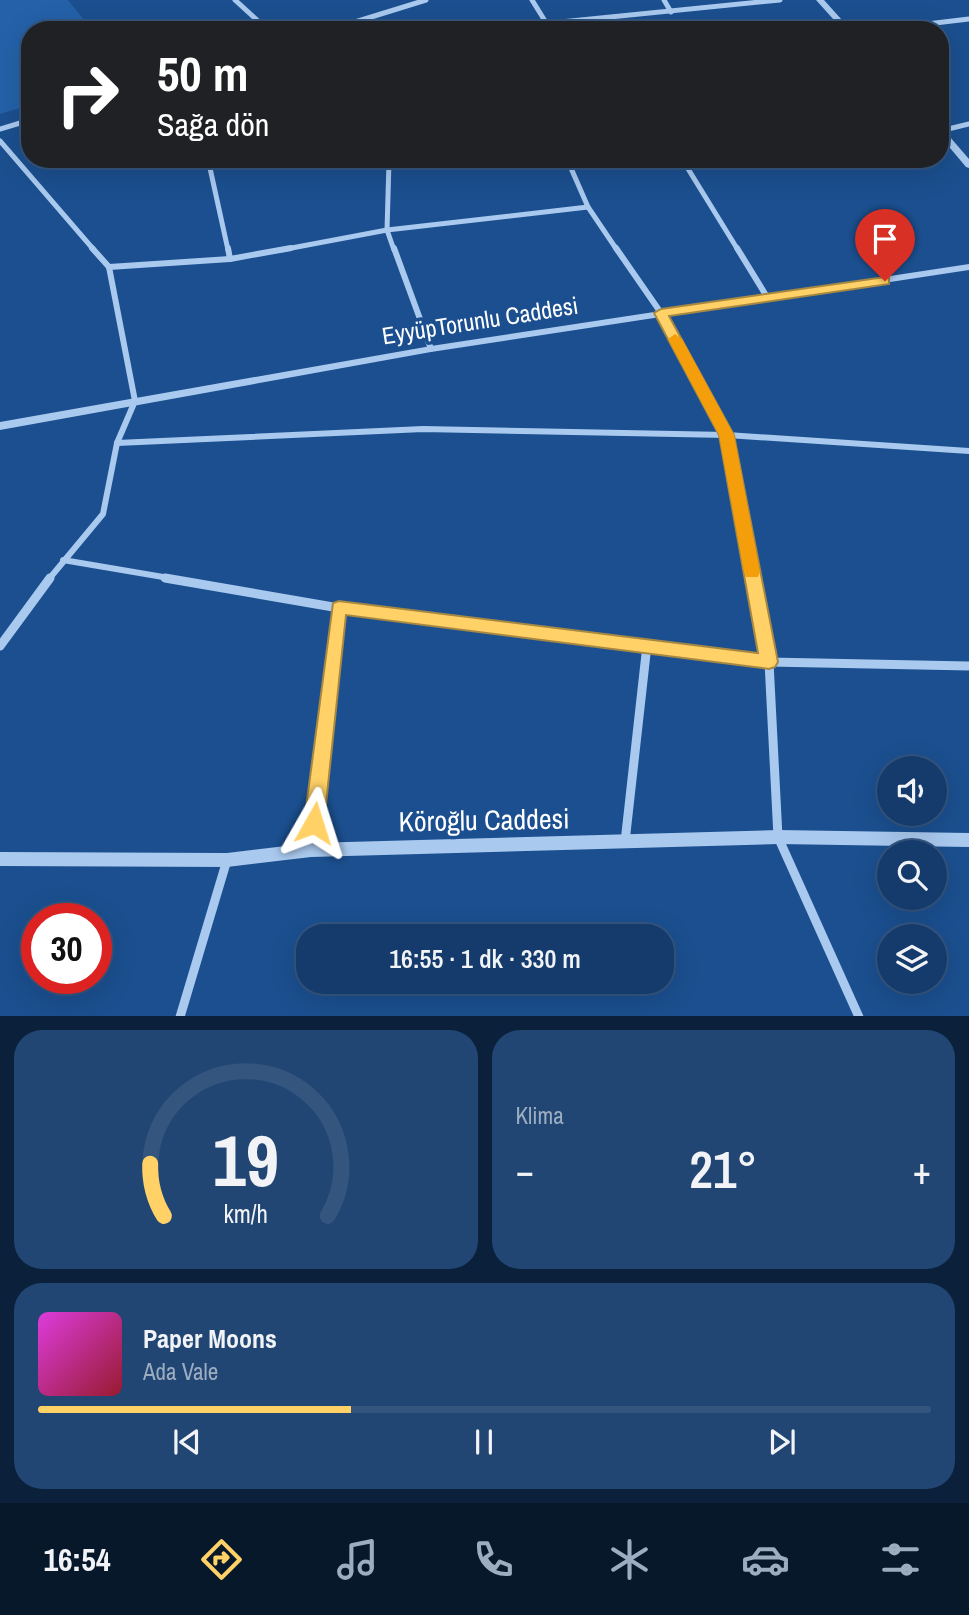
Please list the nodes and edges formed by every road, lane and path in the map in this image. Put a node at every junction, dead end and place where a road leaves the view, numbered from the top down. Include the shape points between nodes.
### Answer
1 (235, 0) edge
2 (426, 0) edge
3 (532, 0) edge
4 (664, 0) edge
5 (780, 0) edge
6 (820, 0) edge
7 (671, 12) junction
8 (969, 19) edge
9 (258, 21) edge
10 (358, 21) edge
11 (545, 21) joint
12 (839, 21) edge
13 (949, 21) edge
14 (21, 123) edge
15 (969, 124) edge
16 (0, 129) edge
17 (949, 129) edge
18 (0, 141) edge
19 (949, 142) edge
20 (969, 165) edge
21 (21, 166) edge
22 (23, 168) edge
23 (210, 168) edge
24 (389, 168) edge
25 (570, 168) edge
26 (687, 168) edge
27 (588, 207) junction
28 (387, 230) junction
29 (230, 259) junction
30 (108, 267) junction
31 (969, 267) edge
32 (766, 297) junction
33 (661, 313) junction
34 (432, 349) junction
35 (135, 401) junction
36 (0, 426) edge
37 (727, 435) junction
38 (117, 443) junction
39 (969, 451) edge
40 (63, 560) junction
41 (339, 608) junction
42 (647, 645) junction
43 (0, 646) edge
44 (769, 662) junction
45 (969, 666) edge
46 (778, 838) junction
47 (969, 840) edge
48 (625, 842) junction
49 (311, 850) junction
50 (0, 859) edge
51 (227, 860) junction
52 (180, 1016) edge
53 (859, 1016) edge

1 - 9 street
2 - 10 street
3 - 11 street
4 - 7 street
5 - 7 street
6 - 12 street
7 - 11 street
8 - 13 street
14 - 16 street
15 - 17 street
18 - 21 street
19 - 20 street
22 - 30 street
23 - 29 street
24 - 28 street
25 - 27 street
26 - 32 street
27 - 28 street
27 - 33 street
28 - 29 street
28 - 34 street
29 - 30 street
30 - 35 street
31 - 32 street, EyyüpTorunlu Caddesi
32 - 33 street, EyyüpTorunlu Caddesi
33 - 34 street, EyyüpTorunlu Caddesi
33 - 37 street
34 - 35 street, EyyüpTorunlu Caddesi
35 - 36 street, EyyüpTorunlu Caddesi
35 - 38 street
37 - 38 street via 423,429
37 - 39 street
37 - 44 street
38 - 40 street via 103,514
40 - 41 street
40 - 43 street
41 - 42 street
41 - 49 street
42 - 44 street
42 - 48 street
44 - 45 street
44 - 46 street
46 - 47 street, Köroğlu Caddesi
46 - 48 street, Köroğlu Caddesi
46 - 53 street
48 - 49 street, Köroğlu Caddesi
49 - 51 street, Köroğlu Caddesi
50 - 51 street, Köroğlu Caddesi
51 - 52 street

